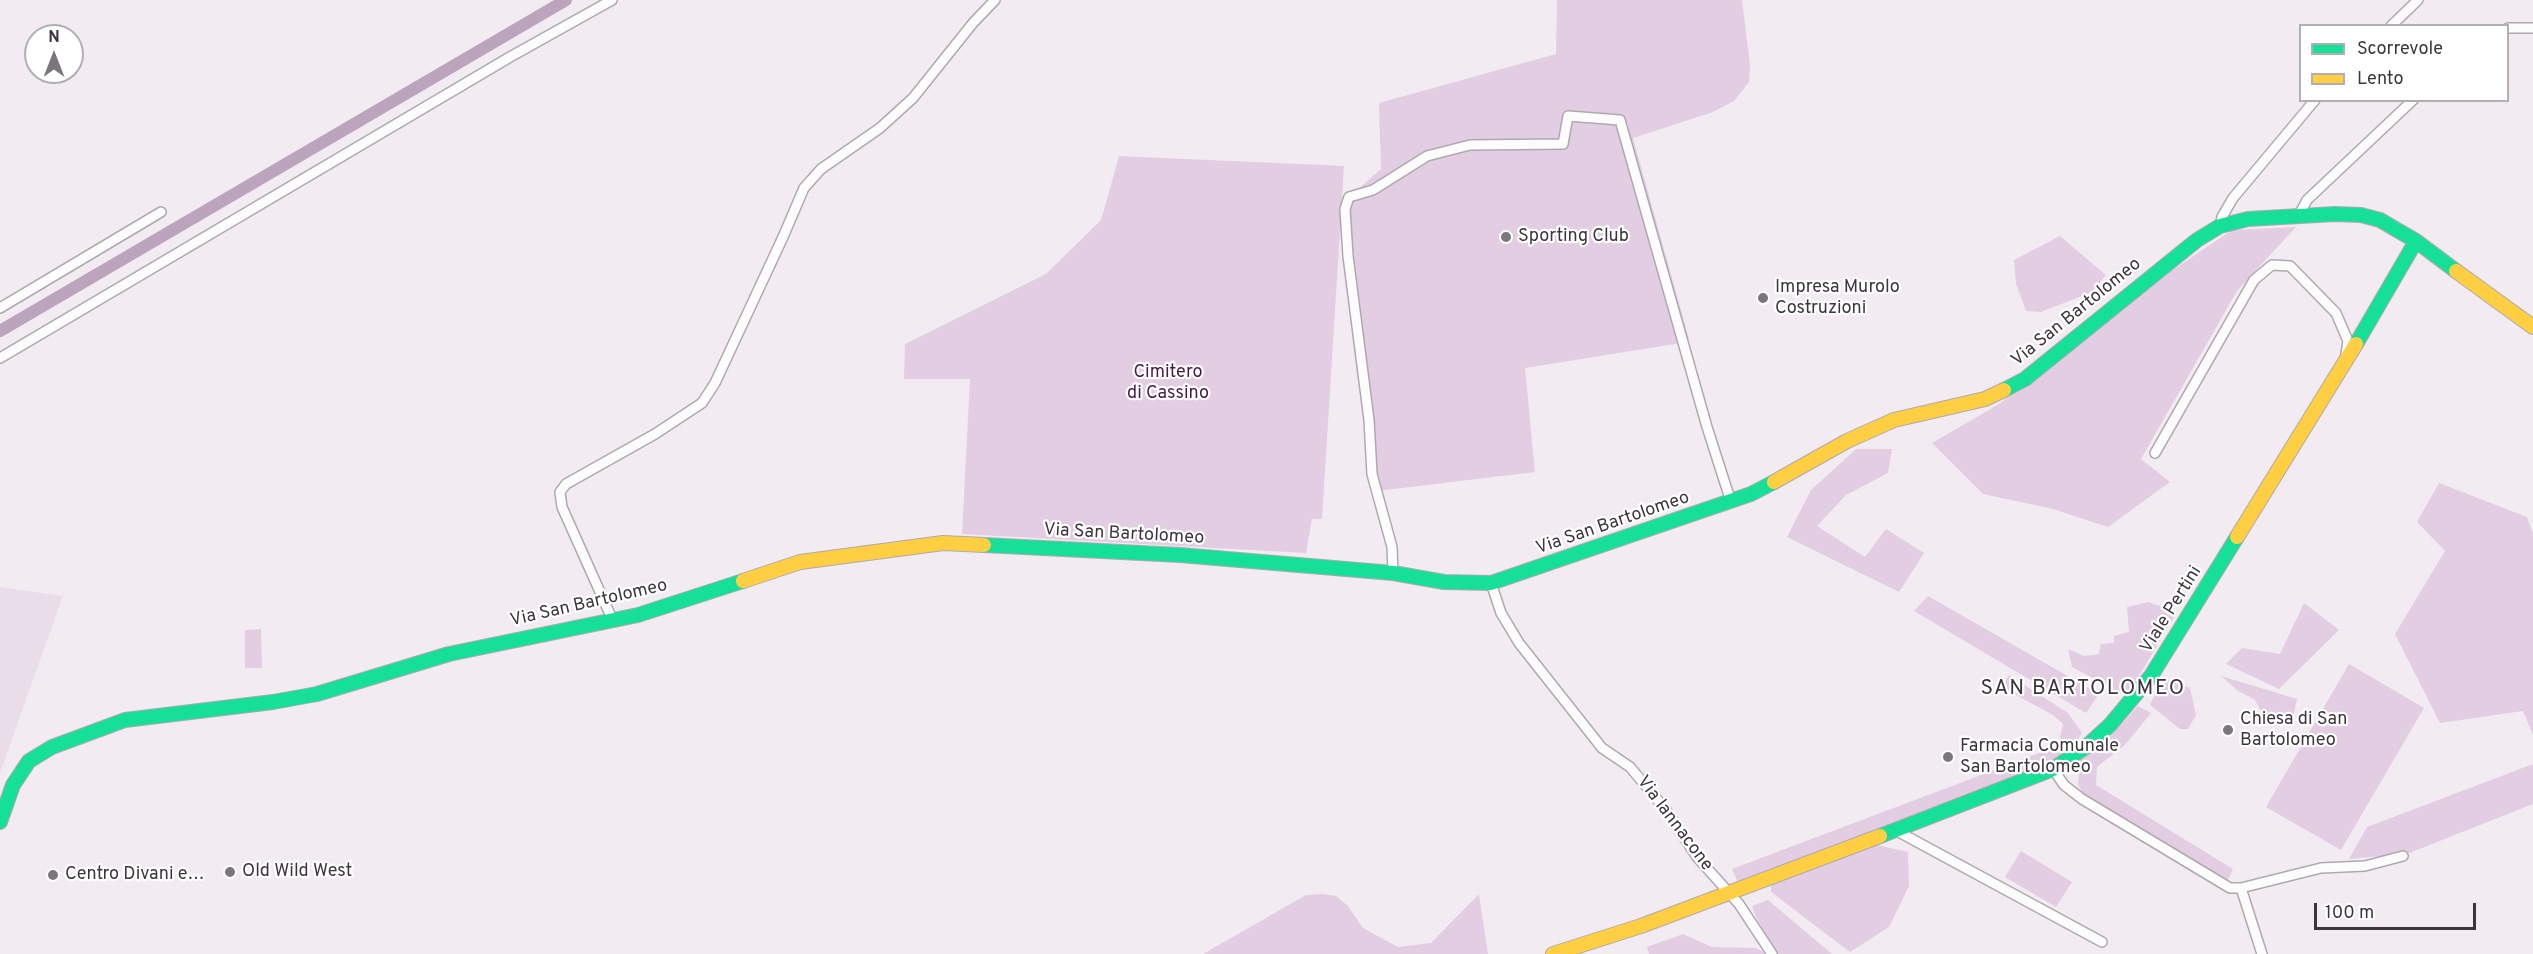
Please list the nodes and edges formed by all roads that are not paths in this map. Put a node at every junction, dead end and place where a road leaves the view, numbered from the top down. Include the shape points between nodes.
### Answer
1 (612, 0) edge
2 (995, 0) edge
3 (2418, 0) edge
4 (2393, 24) edge
5 (2509, 28) edge
6 (2533, 28) edge
7 (2313, 102) edge
8 (2411, 102) edge
9 (161, 212) dead end
10 (2298, 215) junction
11 (2220, 226) junction
12 (2416, 241) junction
13 (0, 308) edge
14 (2533, 327) edge
15 (0, 358) edge
16 (2345, 363) junction
17 (2155, 453) dead end
18 (1731, 502) junction
19 (1393, 573) junction
20 (1491, 582) junction
21 (613, 621) junction
22 (2053, 769) junction
23 (0, 822) edge
24 (1897, 831) junction
25 (2403, 856) dead end
26 (2241, 888) junction
27 (1728, 892) junction
28 (2102, 942) dead end
29 (1553, 954) edge
30 (1772, 954) edge
31 (2262, 954) edge

1 - 15 street
2 - 21 street via 913,98 880,128 821,169 804,188 715,383 702,403 566,484 560,492 562,507
3 - 4 street
5 - 6 street
7 - 11 street via 2233,198
8 - 10 street via 2307,200
9 - 13 street
10 - 11 street, Via San Bartolomeo via 2248,219
10 - 12 street, Via San Bartolomeo via 2361,215 2380,220
11 - 18 street, Via San Bartolomeo via 2197,240 2025,379 1985,399 1894,420
12 - 14 street, Via San Bartolomeo
12 - 16 street, Viale Pertini
16 - 17 street via 2348,341 2336,313 2290,266 2272,265 2254,280
16 - 22 street, Viale Pertini via 2151,676 2110,725 2075,756
18 - 19 street via 1620,120 1568,116 1563,144 1470,145 1427,156 1373,190 1349,196 1345,209 1348,256 1372,474 1392,547
18 - 20 street, Via San Bartolomeo
19 - 20 street, Via San Bartolomeo via 1444,582
19 - 21 street, Via San Bartolomeo via 1180,555 943,543 800,562
20 - 27 street, Via Iannacone via 1501,613 1519,643 1602,748 1635,772 1697,857
21 - 23 street, Via San Bartolomeo via 449,654 317,694 125,720 52,747 29,761 13,785
22 - 24 street, Viale Pertini
22 - 26 street via 2064,785 2082,799 2230,888
24 - 27 street, Viale Pertini
24 - 28 street
25 - 26 street via 2365,866 2321,868
26 - 31 street
27 - 29 street, Viale Pertini
27 - 30 street, Via Iannacone

